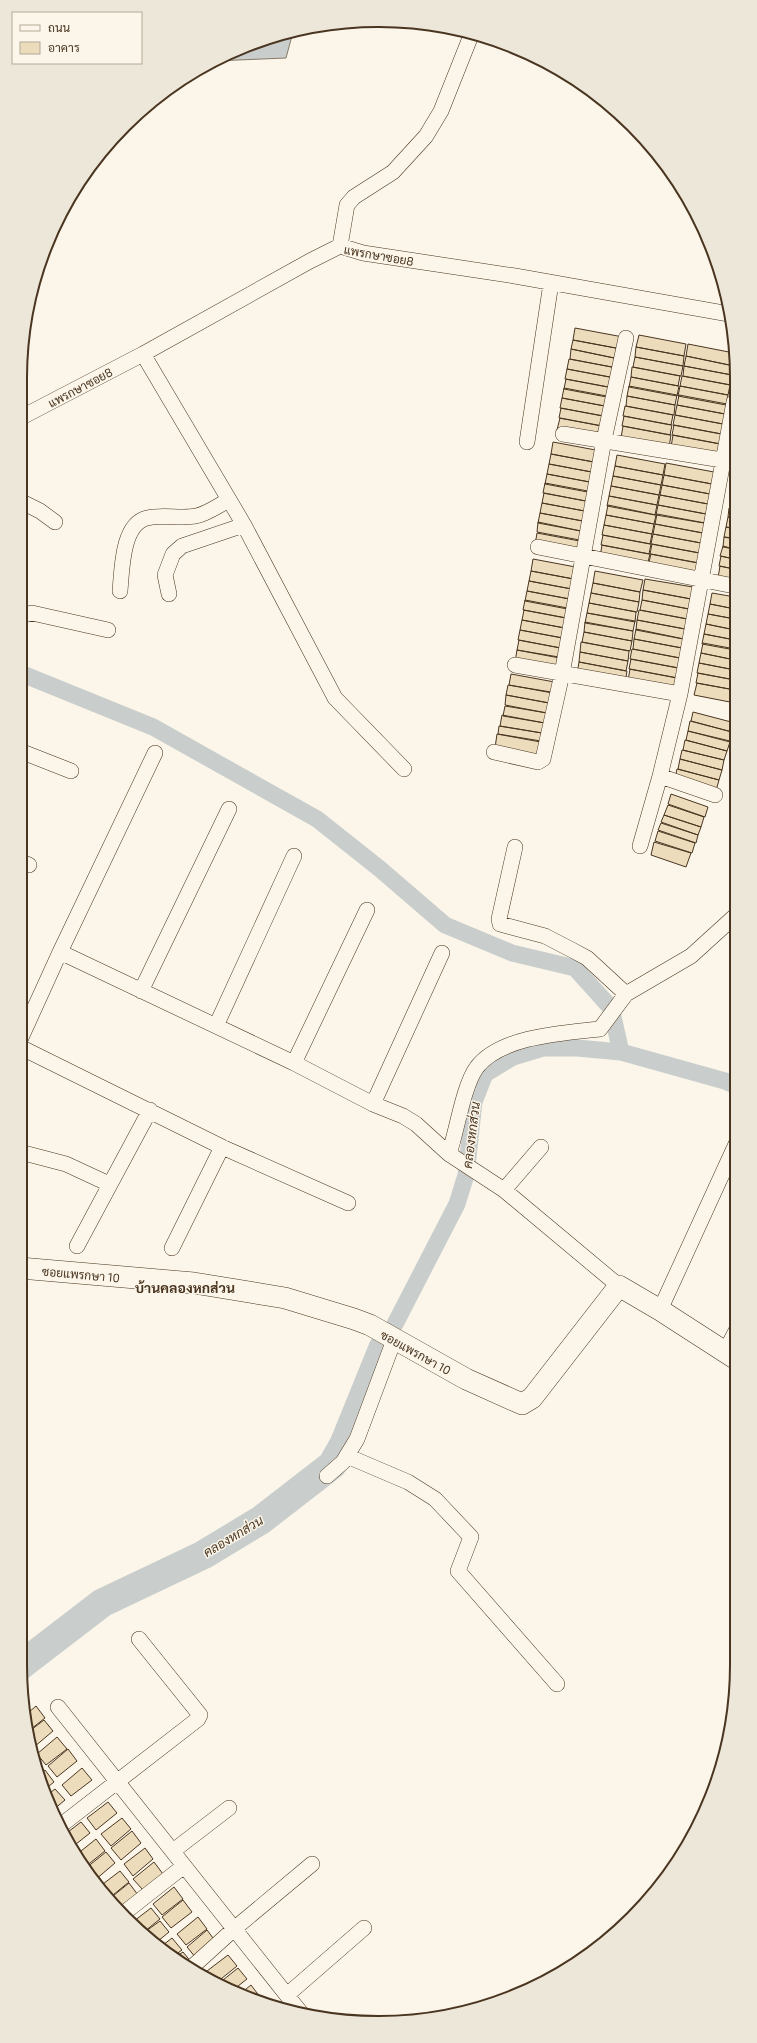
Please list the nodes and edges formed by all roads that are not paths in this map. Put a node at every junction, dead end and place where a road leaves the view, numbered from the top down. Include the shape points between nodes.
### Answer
1 (470, 39) edge
2 (340, 246) junction
3 (551, 283) junction
4 (724, 313) edge
5 (626, 338) dead end
6 (143, 354) junction
7 (27, 414) edge
8 (563, 434) dead end
9 (604, 440) junction
10 (527, 442) dead end
11 (730, 449) edge
12 (729, 461) edge
13 (229, 500) junction
14 (27, 504) edge
15 (55, 522) dead end
16 (244, 525) junction
17 (538, 547) dead end
18 (584, 557) junction
19 (701, 580) junction
20 (730, 585) edge
21 (120, 590) dead end
22 (169, 594) dead end
23 (27, 614) edge
24 (108, 630) dead end
25 (515, 665) dead end
26 (562, 674) junction
27 (680, 694) junction
28 (494, 752) dead end
29 (27, 754) edge
30 (155, 754) dead end
31 (404, 769) dead end
32 (71, 771) dead end
33 (660, 776) junction
34 (715, 795) dead end
35 (229, 809) dead end
36 (640, 846) dead end
37 (515, 847) dead end
38 (294, 856) dead end
39 (367, 910) dead end
40 (730, 921) edge
41 (60, 952) junction
42 (442, 953) dead end
43 (141, 991) junction
44 (621, 999) junction
45 (27, 1025) edge
46 (216, 1026) junction
47 (27, 1051) edge
48 (294, 1064) junction
49 (373, 1104) junction
50 (150, 1110) junction
51 (222, 1147) junction
52 (541, 1147) dead end
53 (27, 1154) edge
54 (453, 1157) junction
55 (730, 1157) edge
56 (109, 1184) junction
57 (504, 1190) junction
58 (348, 1203) dead end
59 (77, 1246) dead end
60 (172, 1248) dead end
61 (27, 1269) edge
62 (619, 1286) junction
63 (660, 1310) junction
64 (394, 1340) junction
65 (730, 1355) edge
66 (348, 1456) junction
67 (327, 1476) dead end
68 (139, 1639) dead end
69 (557, 1684) dead end
70 (58, 1707) dead end
71 (117, 1782) junction
72 (229, 1808) dead end
73 (64, 1823) edge
74 (173, 1851) junction
75 (312, 1864) dead end
76 (184, 1866) junction
77 (127, 1910) edge
78 (364, 1928) dead end
79 (234, 1929) junction
80 (195, 1964) edge
81 (287, 1995) junction
82 (295, 2006) edge

1 - 2 street via 441,112 426,136 393,172 354,197 347,205
2 - 3 street, แพรกษาซอย8 via 364,253
2 - 6 street, แพรกษาซอย8
3 - 4 street, แพรกษาซอย8
3 - 10 street
5 - 9 street
6 - 7 street, แพรกษาซอย8
6 - 13 street
8 - 9 street
9 - 12 street
9 - 18 street
11 - 12 street
12 - 19 street
13 - 16 street
13 - 21 street via 197,516 147,518 136,523 129,536 122,563
14 - 15 street
16 - 22 street via 182,546 173,554 165,575
16 - 31 street via 335,698
17 - 18 street
18 - 19 street
18 - 26 street
19 - 20 street
19 - 27 street
23 - 24 street via 32,613
25 - 26 street
26 - 27 street
26 - 28 street via 542,761
27 - 33 street
29 - 32 street
30 - 41 street
33 - 34 street
33 - 36 street
35 - 43 street
37 - 44 street via 499,918 500,924 544,936 587,958
38 - 46 street
39 - 48 street
40 - 44 street via 691,956
41 - 43 street
41 - 45 street
42 - 49 street
43 - 46 street
44 - 54 street via 600,1029 531,1037 494,1053 477,1067 465,1094
46 - 48 street
47 - 50 street
48 - 49 street
49 - 54 street via 416,1124
50 - 51 street
50 - 56 street
51 - 58 street
51 - 60 street
52 - 57 street
53 - 56 street via 66,1164
54 - 57 street
55 - 63 street
56 - 59 street
57 - 62 street
61 - 64 street, ซอยแพรกษา 10 via 194,1283 285,1298 354,1319
62 - 63 street
62 - 64 street, ซอยแพรกษา 10 via 532,1398 522,1404 466,1379
63 - 65 street
64 - 66 street via 357,1439
66 - 67 street
66 - 69 street via 408,1482 435,1499 471,1537 458,1571
68 - 71 street via 200,1715
70 - 71 street
71 - 73 street
71 - 74 street
72 - 74 street
74 - 76 street
75 - 79 street
76 - 77 street
76 - 79 street
78 - 81 street
79 - 80 street
79 - 81 street
81 - 82 street

